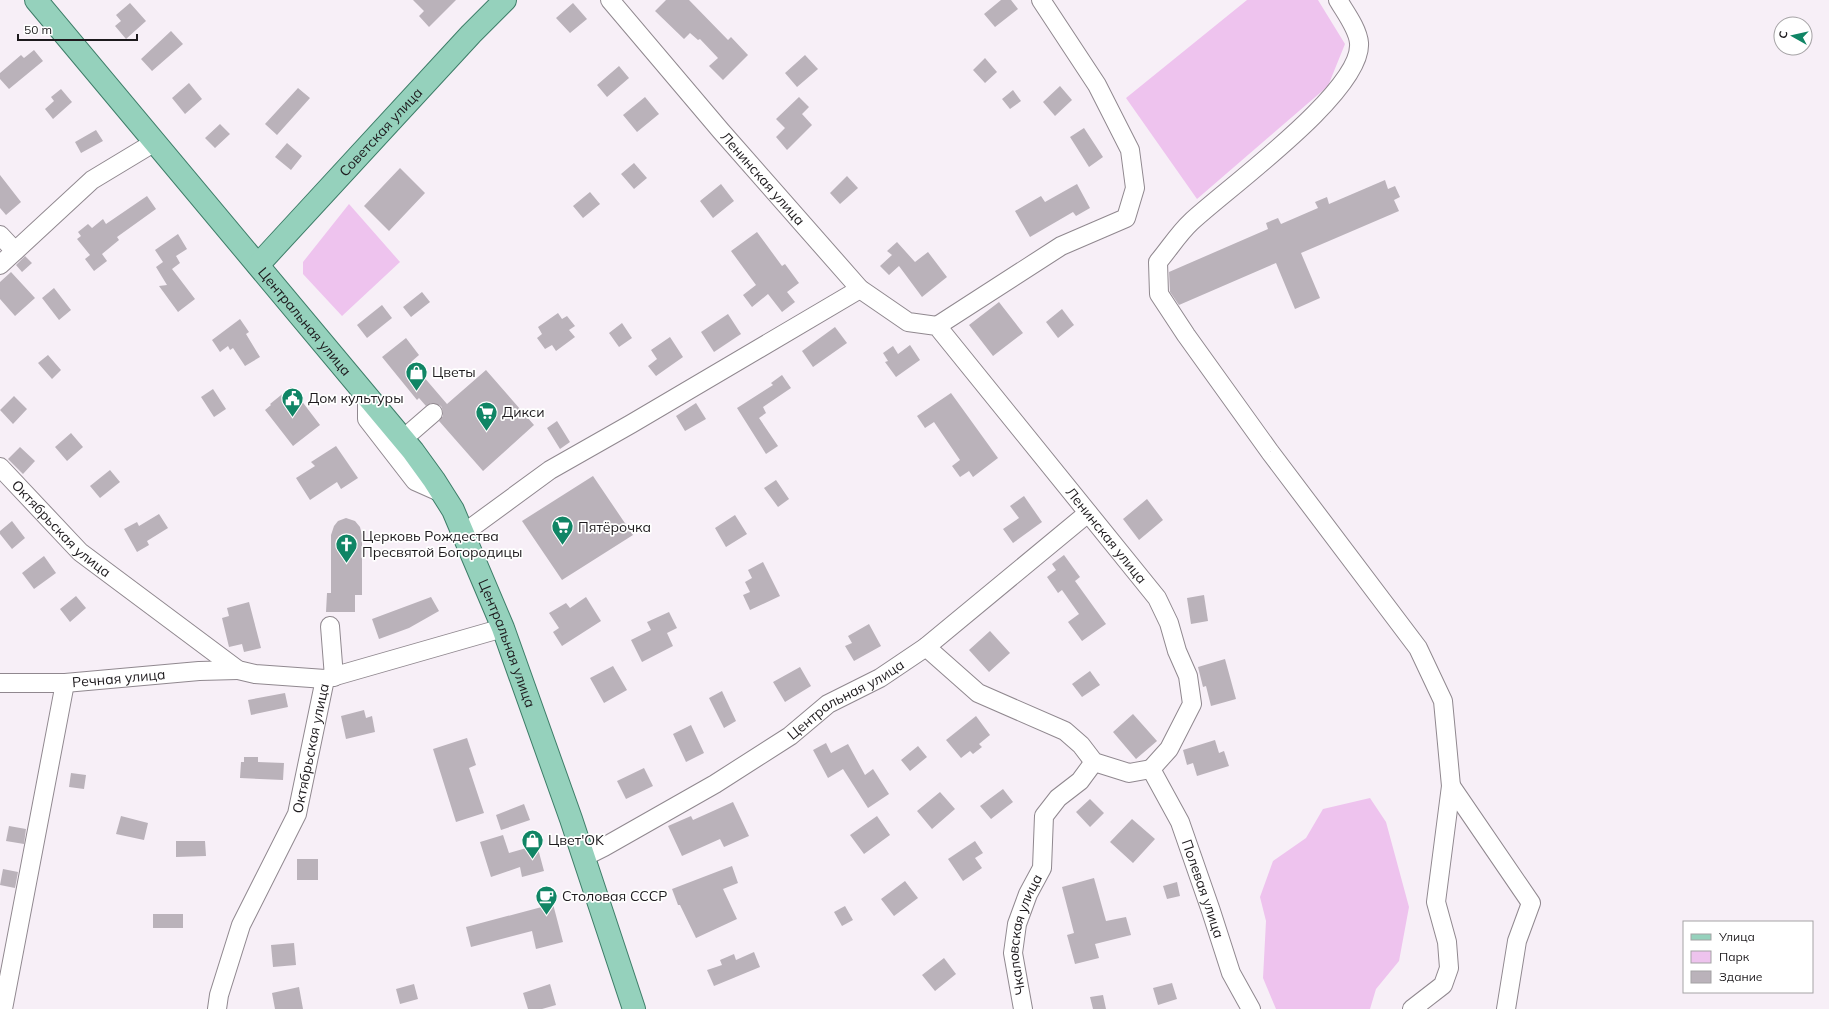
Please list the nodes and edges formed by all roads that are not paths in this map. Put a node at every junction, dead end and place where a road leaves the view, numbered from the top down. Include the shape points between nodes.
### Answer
1 (505, 0) edge
2 (610, 0) edge
3 (1042, 0) edge
4 (1338, 0) edge
5 (39, 1) edge
6 (155, 142) junction
7 (0, 235) edge
8 (15, 251) junction
9 (0, 265) edge
10 (258, 265) junction
11 (860, 289) junction
12 (937, 326) junction
13 (367, 396) junction
14 (433, 413) dead end
15 (403, 439) junction
16 (0, 467) edge
17 (442, 493) junction
18 (1088, 513) junction
19 (464, 532) junction
20 (330, 626) dead end
21 (503, 628) junction
22 (926, 647) junction
23 (238, 670) junction
24 (329, 678) junction
25 (0, 683) edge
26 (65, 683) junction
27 (1094, 762) junction
28 (1151, 769) junction
29 (1452, 786) junction
30 (584, 857) junction
31 (3, 1009) edge
32 (217, 1009) edge
33 (634, 1009) edge
34 (1023, 1009) edge
35 (1251, 1009) edge
36 (1412, 1009) edge
37 (1506, 1009) edge

1 - 10 main road, Советская улица
2 - 11 street, Ленинская улица
3 - 12 street via 1097,86 1130,150 1135,188 1126,218 1061,246
4 - 29 street via 1356,33 1359,44 1356,60 1349,75 1324,105 1273,153 1190,223 1158,262 1159,294 1270,452 1418,648 1443,701
5 - 6 main road, Центральная улица
6 - 8 street via 92,180
6 - 10 main road, Центральная улица
7 - 8 street
8 - 9 street
10 - 13 main road, Центральная улица
11 - 12 street, Ленинская улица via 908,322
11 - 19 street via 550,470
12 - 18 street, Ленинская улица
13 - 15 main road, Центральная улица
13 - 17 street via 367,419 416,482
14 - 15 street
15 - 17 main road, Центральная улица
16 - 23 street, Октябрьская улица via 80,552
17 - 19 main road, Центральная улица
18 - 22 street, Центральная улица
18 - 28 street, Ленинская улица via 1157,598 1188,676 1192,704 1169,749
19 - 21 main road, Центральная улица
20 - 24 street
21 - 24 street
21 - 30 main road, Центральная улица
22 - 27 street via 978,693 1065,731 1081,745
22 - 30 street, Центральная улица via 880,678 828,704 790,736 714,784
23 - 24 street, Октябрьская улица via 255,674
23 - 26 street, Речная улица
24 - 32 street, Октябрьская улица via 297,814 241,925 219,994
25 - 26 street, Речная улица
26 - 31 street
27 - 28 street via 1130,773
27 - 34 street, Чкаловская улица via 1080,781 1058,798 1044,816 1042,868 1016,924 1012,953
28 - 35 street, Полевая улица via 1180,822 1212,911 1231,974
29 - 36 street via 1436,902 1447,942 1448,968 1443,985
29 - 37 street via 1531,903 1517,941
30 - 33 main road, Центральная улица

